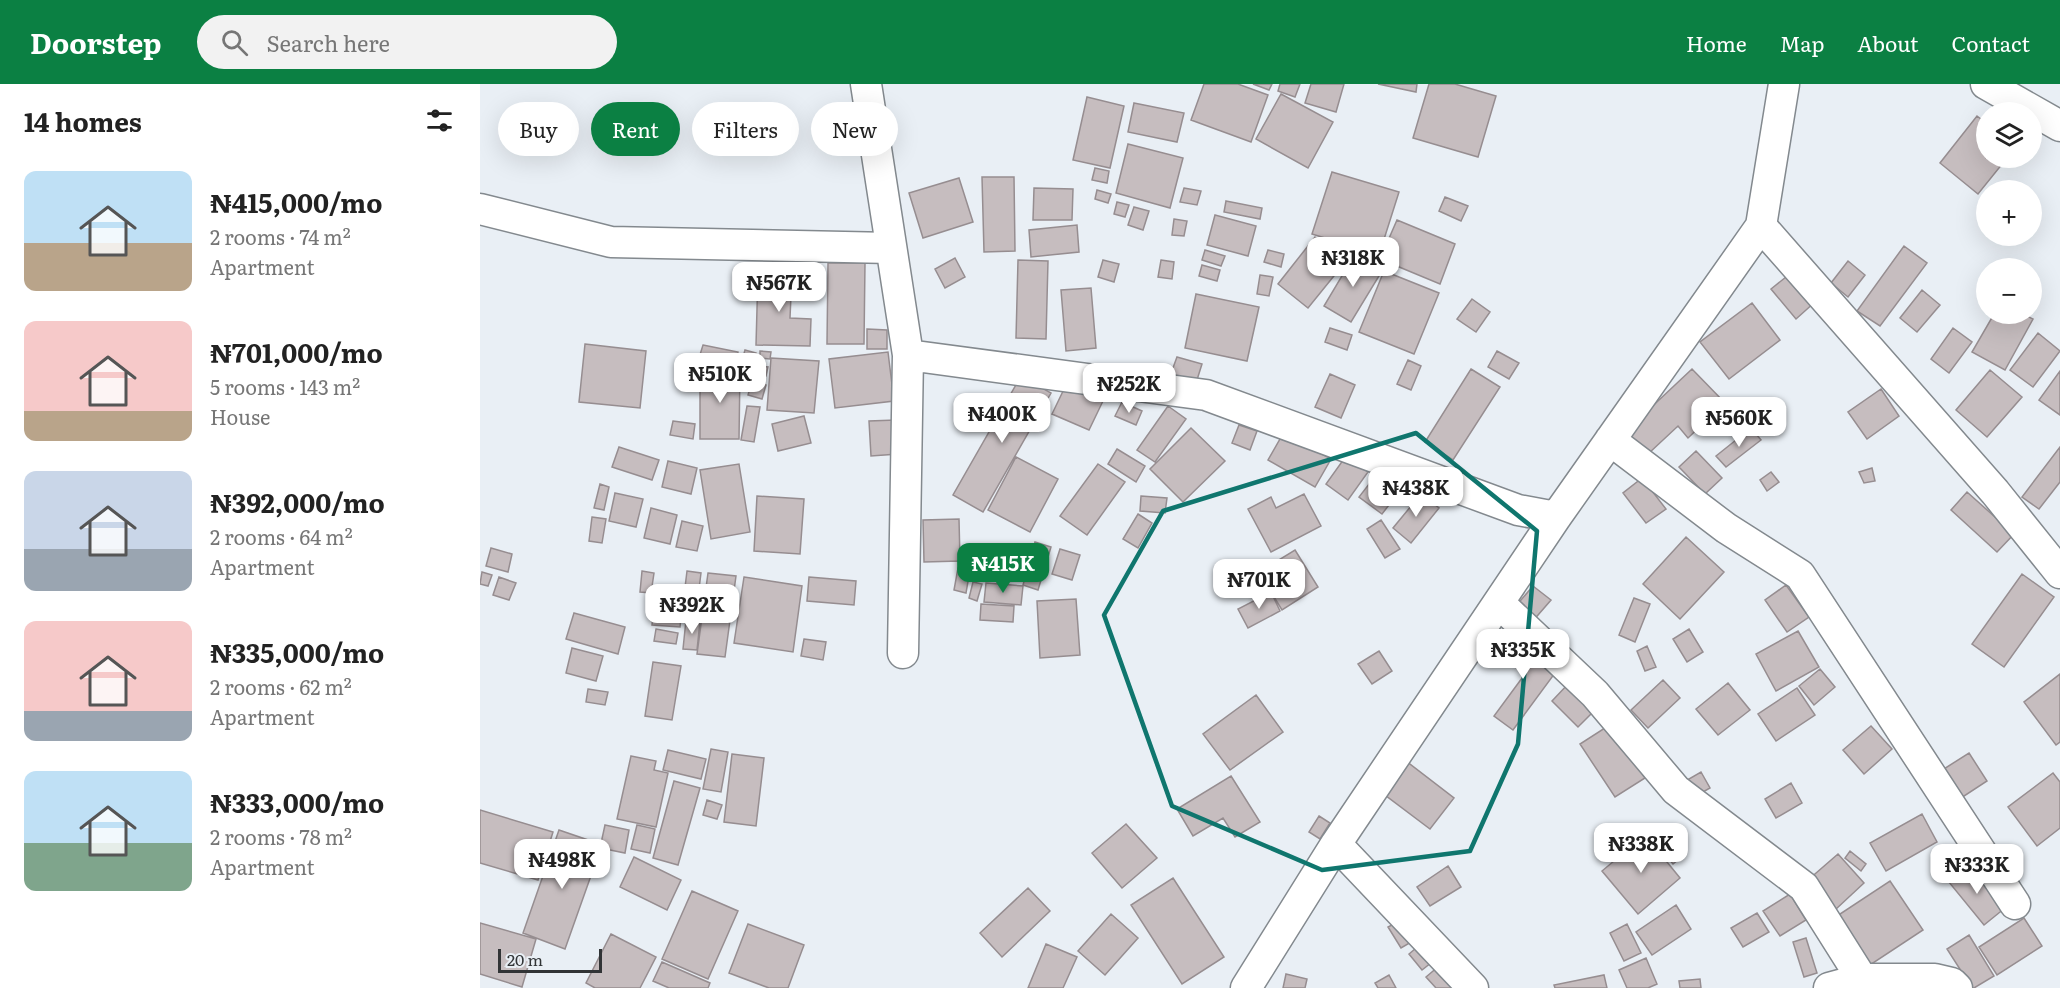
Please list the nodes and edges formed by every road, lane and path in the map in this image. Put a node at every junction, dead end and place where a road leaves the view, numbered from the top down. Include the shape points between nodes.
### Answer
1 (866, 84) edge
2 (1784, 84) edge
3 (1986, 84) edge
4 (2060, 126) edge
5 (480, 209) edge
6 (1761, 226) junction
7 (891, 248) junction
8 (908, 355) junction
9 (1610, 440) junction
10 (1556, 517) junction
11 (2060, 573) edge
12 (1499, 603) junction
13 (903, 653) dead end
14 (1336, 844) junction
15 (2015, 904) dead end
16 (1862, 980) junction
17 (1255, 983) edge
18 (1473, 988) edge
19 (1829, 988) edge
20 (1957, 988) edge

1 - 7 street
2 - 6 street
3 - 4 street
5 - 7 street via 611,242
6 - 9 street
6 - 11 street via 1995,492
7 - 8 street
8 - 10 street via 1206,395 1518,510
8 - 13 street
9 - 10 street
9 - 15 street via 1726,528 1800,575
10 - 12 street
12 - 14 street
12 - 16 street via 1595,694 1676,790 1804,887
14 - 17 street
14 - 18 street
16 - 19 street
16 - 20 street via 1935,979

